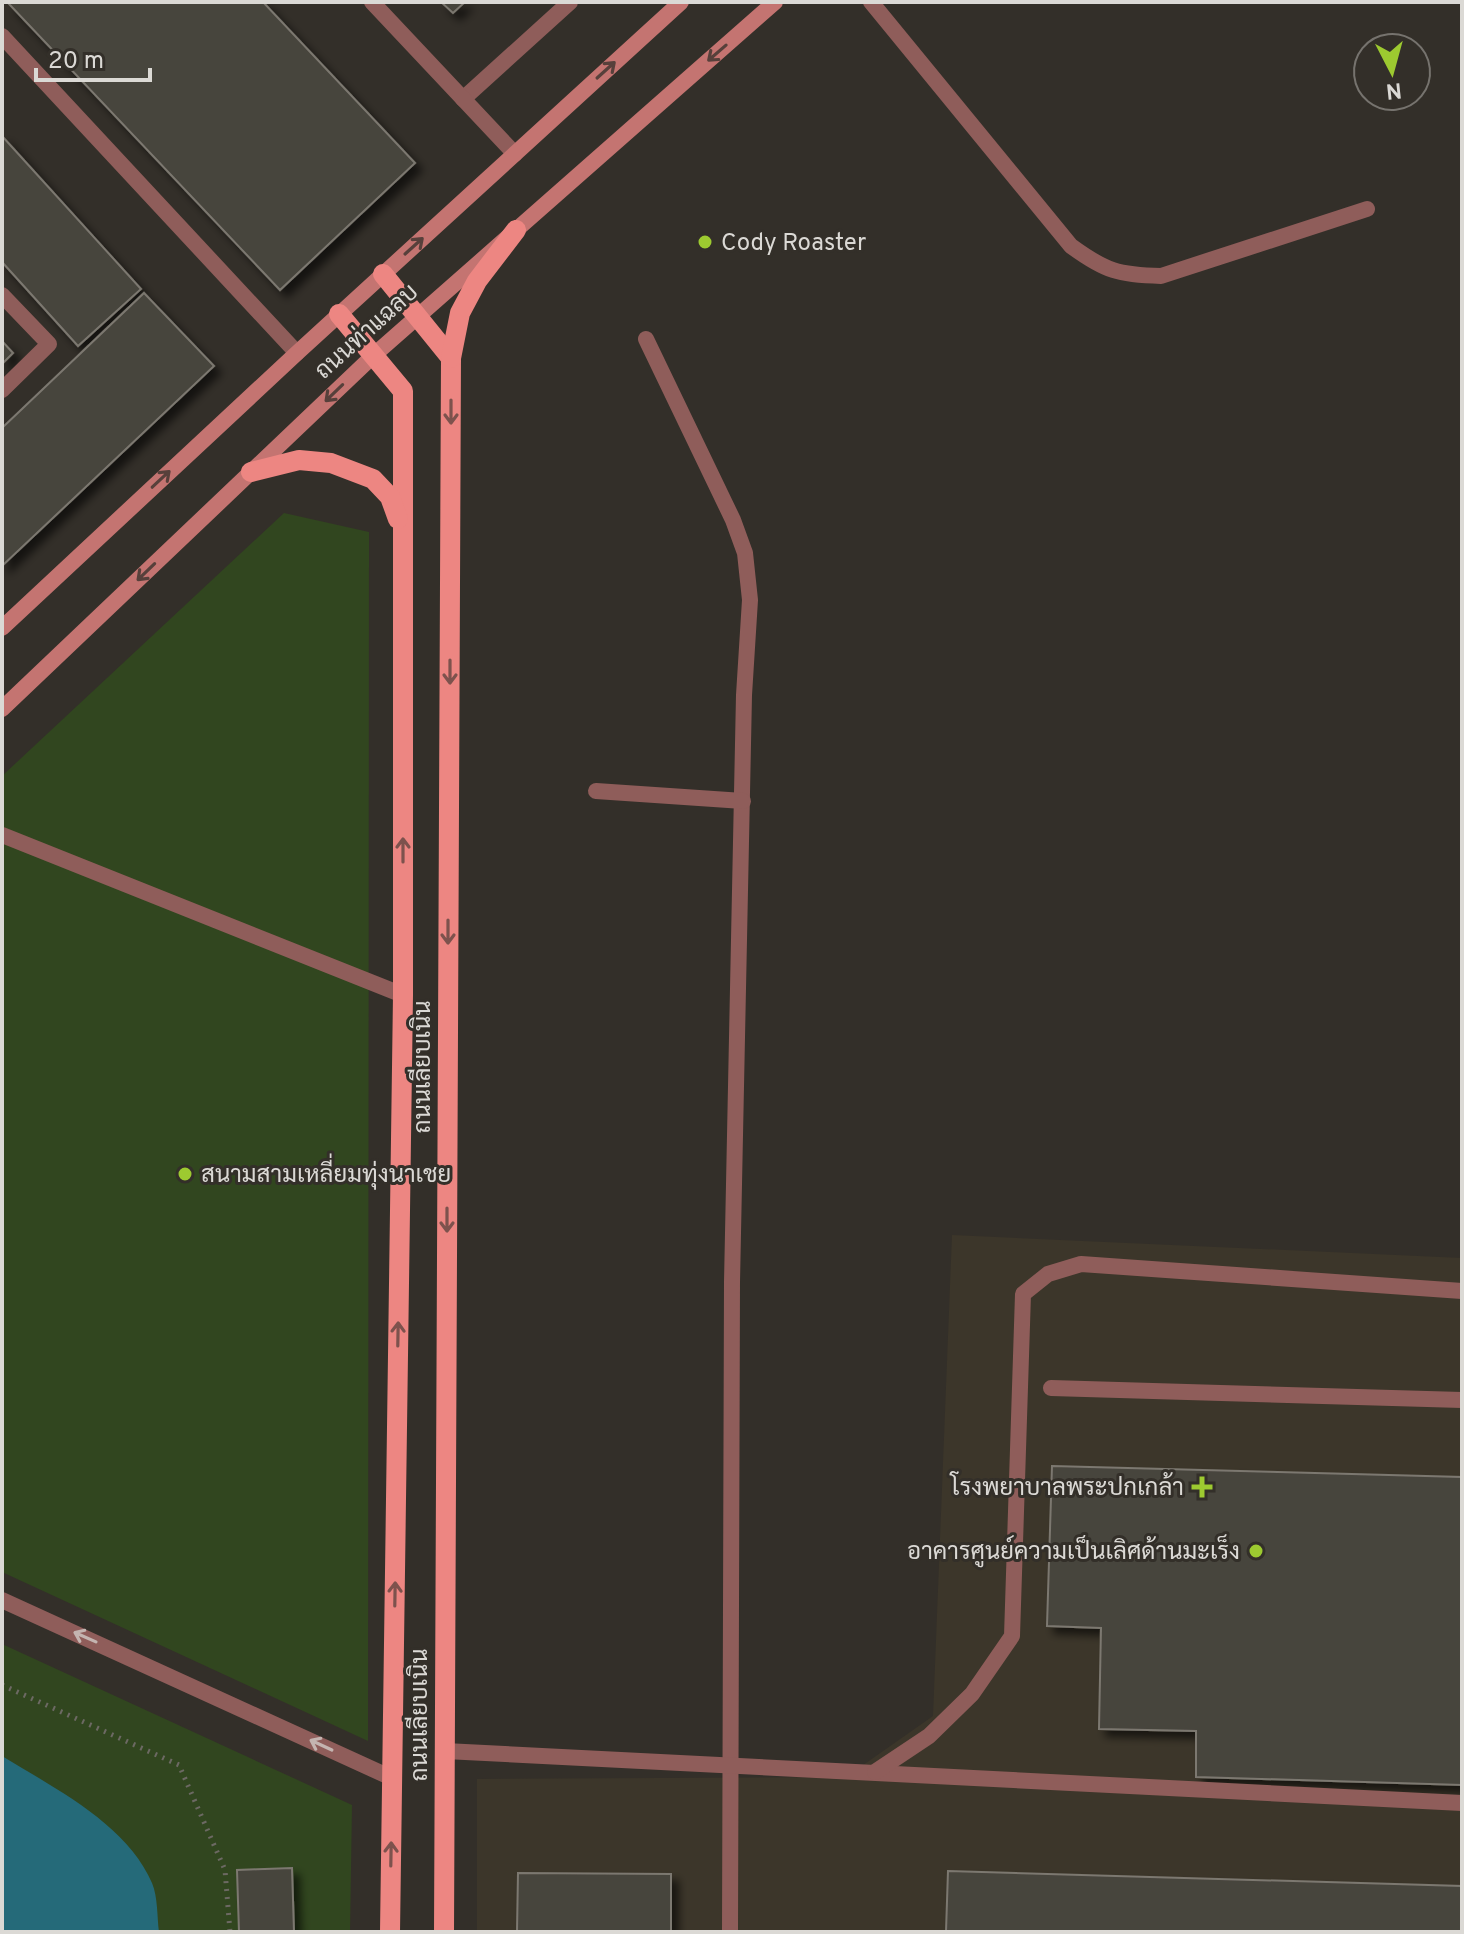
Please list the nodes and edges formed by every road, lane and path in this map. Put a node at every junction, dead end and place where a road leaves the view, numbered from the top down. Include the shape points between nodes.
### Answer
1 (372, 2) edge
2 (570, 2) edge
3 (681, 2) edge
4 (775, 2) edge
5 (871, 2) edge
6 (2, 36) edge
7 (463, 99) junction
8 (515, 154) junction
9 (1367, 209) dead end
10 (516, 230) junction
11 (383, 274) junction
12 (2, 295) edge
13 (339, 314) junction
14 (417, 316) junction
15 (646, 339) dead end
16 (297, 353) junction
17 (374, 355) junction
18 (451, 358) junction
19 (2, 390) edge
20 (251, 472) junction
21 (403, 535) junction
22 (2, 628) edge
23 (2, 709) edge
24 (596, 791) dead end
25 (743, 801) junction
26 (2, 835) edge
27 (403, 995) junction
28 (1462, 1291) edge
29 (1051, 1388) dead end
30 (1462, 1400) edge
31 (2, 1600) edge
32 (2, 1685) edge
33 (445, 1751) junction
34 (730, 1764) junction
35 (875, 1772) junction
36 (392, 1778) junction
37 (1462, 1803) edge
38 (230, 1932) edge
39 (390, 1932) edge
40 (444, 1932) edge
41 (730, 1932) edge

1 - 7 street
2 - 7 street
8 -> 3 main road, ถนนท่าแฉลบ
4 -> 10 main road, ถนนท่าแฉลบ
5 - 9 street via 1071,246 1097,265 1128,275 1161,276
6 - 16 street
7 - 8 street
11 -> 8 main road, ถนนท่าแฉลบ
10 - 14 main road, ถนนท่าแฉลบ
10 - 18 main road, ถนนเลียบเนิน via 460,313
11 - 13 main road, ถนนท่าแฉลบ
11 - 14 main road
12 - 19 street via 49,344
13 - 16 main road, ถนนท่าแฉลบ
13 - 17 main road, ถนนเลียบเนิน
14 - 17 main road, ถนนท่าแฉลบ
14 - 18 main road
15 - 25 street via 745,553 750,600
22 -> 16 main road, ถนนท่าแฉลบ
17 -> 20 main road, ถนนท่าแฉลบ
17 - 21 main road, ถนนเลียบเนิน via 403,391
18 -> 33 main road, ถนนเลียบเนิน
20 - 21 main road via 299,460 331,463 373,479 390,497
20 -> 23 main road, ถนนท่าแฉลบ
27 -> 21 main road, ถนนเลียบเนิน
24 - 25 street
25 - 34 street via 732,1282
26 - 27 street
36 -> 27 main road, ถนนเลียบเนิน
28 - 35 street via 1081,1264 1048,1274 1023,1294 1012,1636 961,1705 929,1736
29 - 30 street
36 -> 31 street
32 - 38 path via 179,1765 225,1870
33 - 34 street
33 - 40 main road, ถนนเลียบเนิน
34 - 35 street
34 - 41 street
35 - 37 street
39 -> 36 main road, ถนนเลียบเนิน

